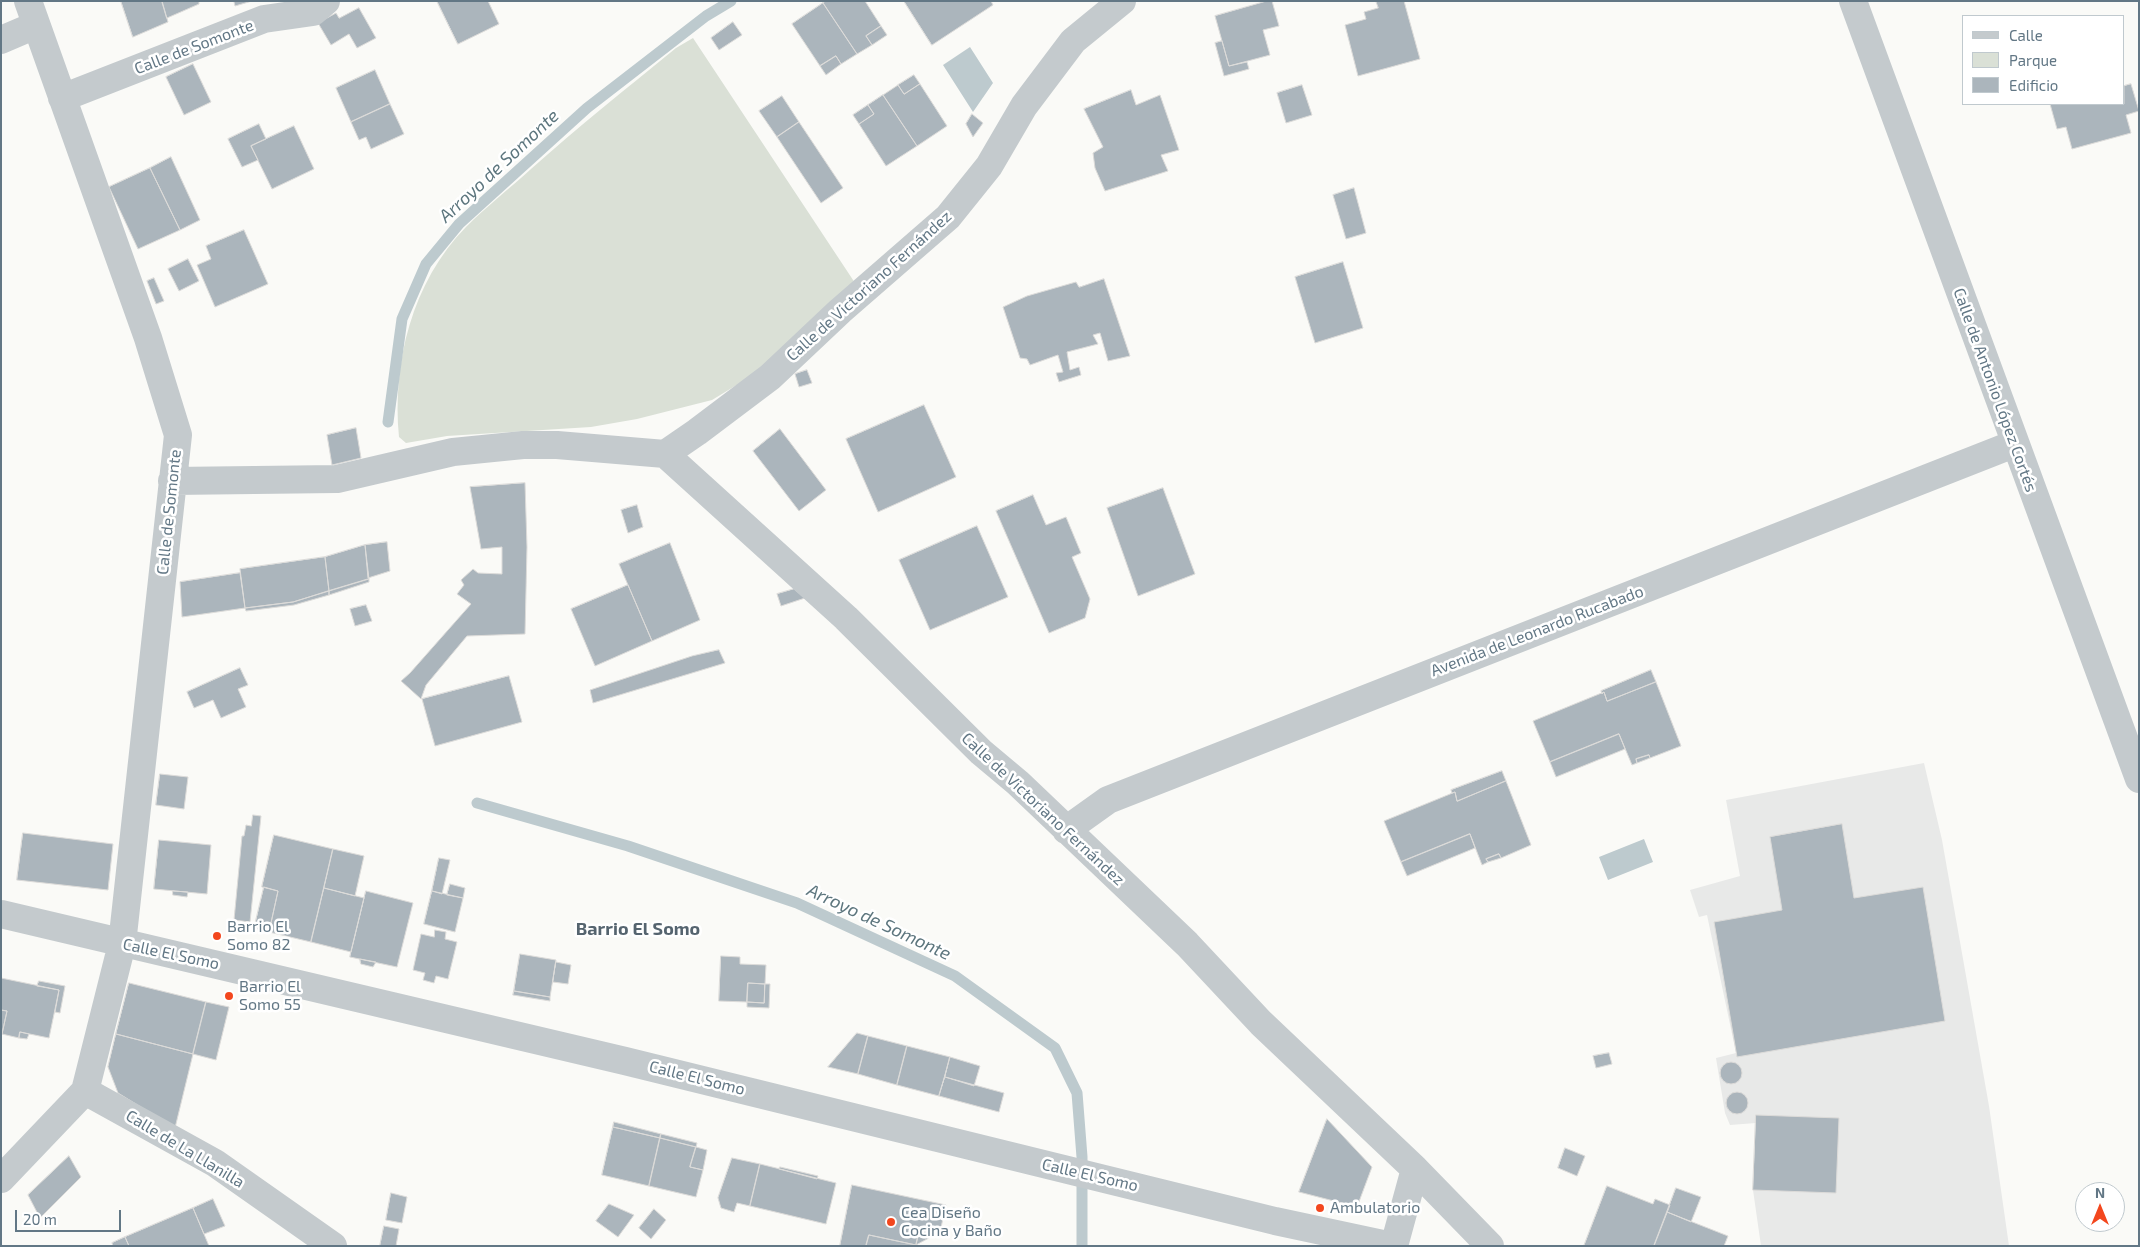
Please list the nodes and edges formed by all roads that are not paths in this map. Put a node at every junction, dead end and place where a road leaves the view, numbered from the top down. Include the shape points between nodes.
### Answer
1 (326, 1) edge
2 (1122, 1) edge
3 (1853, 1) edge
4 (32, 13) edge
5 (1, 40) edge
6 (62, 98) junction
7 (2014, 444) junction
8 (665, 454) junction
9 (172, 481) junction
10 (2139, 779) edge
11 (1066, 830) junction
12 (1, 914) edge
13 (122, 944) junction
14 (85, 1091) junction
15 (1415, 1169) junction
16 (1, 1178) edge
17 (333, 1246) edge
18 (1393, 1246) edge
19 (1490, 1246) edge

1 - 6 street, Calle de Somonte via 313,12 264,20
2 - 8 street, Calle de Victoriano Fernández via 1073,41 1024,106 989,166 948,217 770,377
3 - 7 street, Calle de Antonio López Cortés
4 - 5 street
4 - 6 street, Calle de Somonte
6 - 9 street, Calle de Somonte via 148,338 178,435
7 - 10 street, Calle de Antonio López Cortés
7 - 11 street, Avenida de Leonardo Rucabado via 1108,800
8 - 9 street via 523,445 453,452 337,478
8 - 11 street, Calle de Victoriano Fernández via 846,618 981,752
9 - 13 street, Calle de Somonte
11 - 15 street, Calle de Victoriano Fernández via 1187,944 1261,1023
12 - 13 street, Calle El Somo
13 - 14 street
13 - 18 street, Calle El Somo via 238,968 1275,1221
14 - 16 street
14 - 17 street, Calle de La Llanilla via 215,1163
15 - 18 street
15 - 19 street, Calle de Victoriano Fernández

